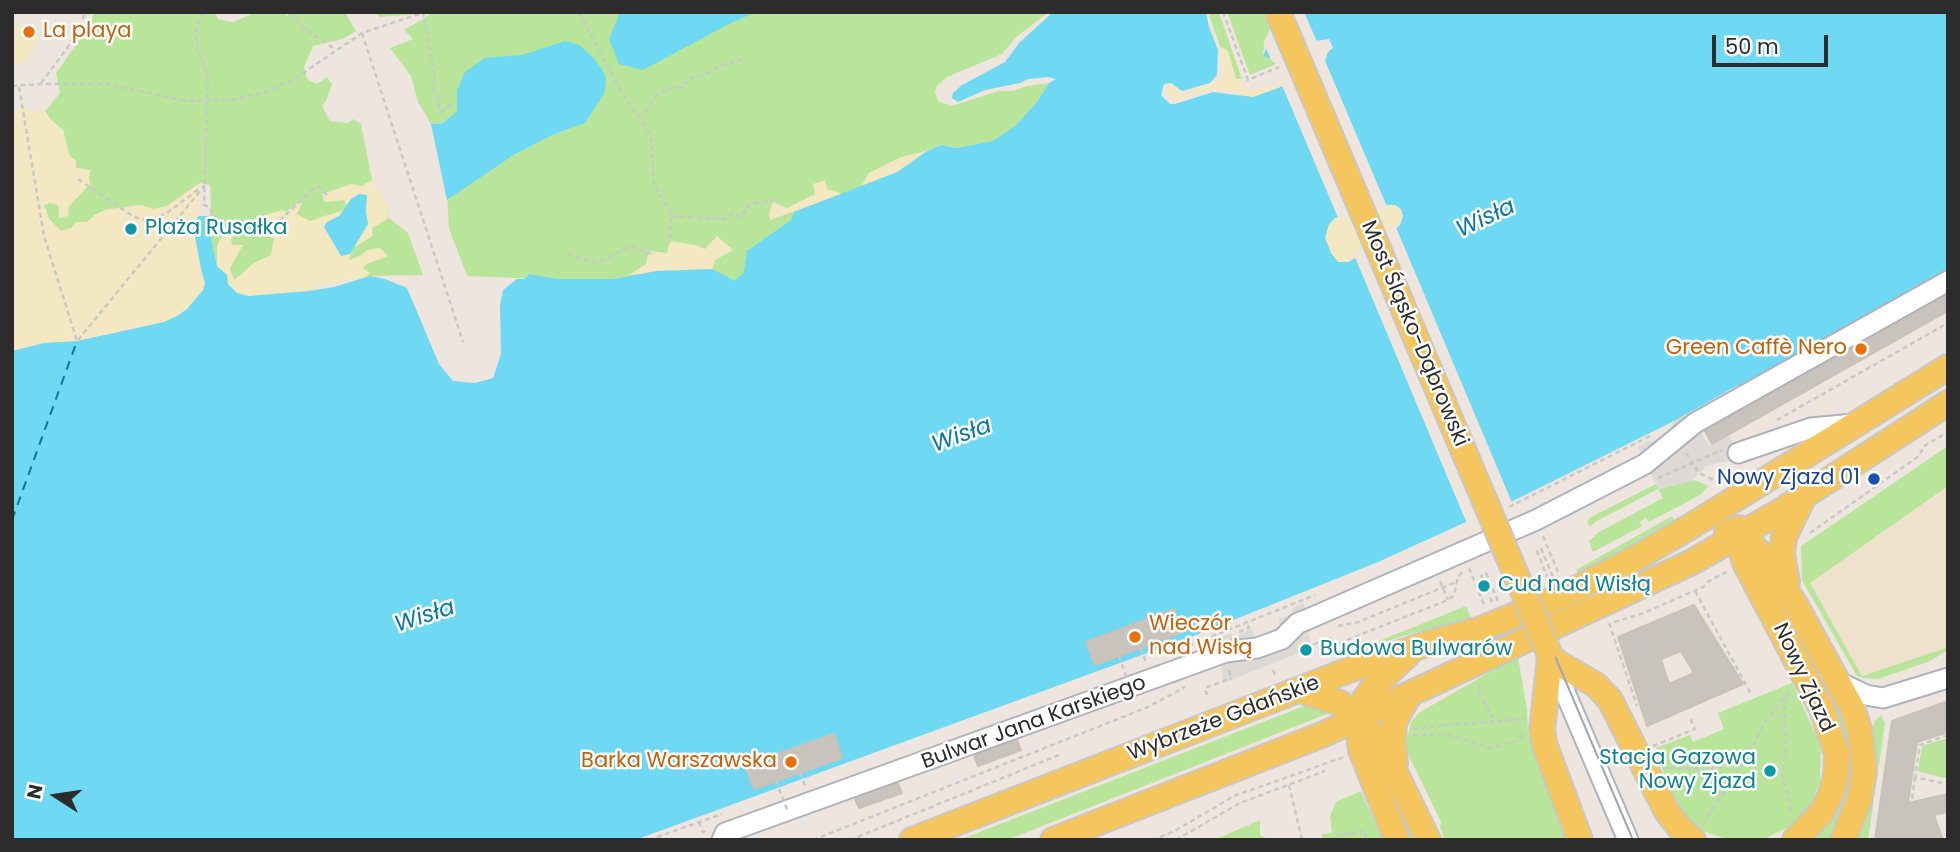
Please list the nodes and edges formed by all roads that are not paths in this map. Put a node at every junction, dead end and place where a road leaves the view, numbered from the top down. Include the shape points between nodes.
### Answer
1 (1278, 12) edge
2 (1948, 281) edge
3 (1948, 366) edge
4 (1948, 403) edge
5 (1855, 424) junction
6 (1732, 450) road end
7 (1749, 490) junction
8 (1804, 497) junction
9 (1688, 527) junction
10 (1737, 537) junction
11 (1692, 562) junction
12 (1759, 588) junction
13 (1796, 606) junction
14 (1414, 648) junction
15 (1549, 652) junction
16 (1948, 678) edge
17 (1839, 682) junction
18 (1299, 690) junction
19 (1409, 695) junction
20 (1883, 698) junction
21 (1357, 719) junction
22 (1860, 732) junction
23 (1397, 774) junction
24 (1794, 829) edge
25 (1695, 835) edge
26 (722, 840) edge
27 (912, 840) edge
28 (1053, 840) edge
29 (1397, 840) edge
30 (1428, 840) edge
31 (1580, 840) edge
32 (1628, 840) edge
33 (1843, 840) edge

1 - 15 main road, Most Śląsko-Dąbrowski, bridge
2 - 26 street, Bulwar Jana Karskiego via 1695,423 1646,464 1536,520 1298,623 1269,645 1226,652 725,833
3 - 5 main road, Wybrzeże Gdańskie
4 - 8 main road
5 - 6 street via 1811,428
5 - 7 main road, Wybrzeże Gdańskie
7 - 9 main road, Wybrzeże Gdańskie
7 - 10 main road
8 - 10 main road
8 - 13 main road, Nowy Zjazd via 1784,537 1782,554
9 - 10 main road, Nowy Zjazd
9 - 14 main road, Wybrzeże Gdańskie via 1525,612
10 - 11 main road
10 - 12 main road, Nowy Zjazd
10 - 13 main road, Nowy Zjazd via 1765,556
11 - 12 main road, Nowy Zjazd via 1733,567
11 - 19 main road
12 - 24 main road, Nowy Zjazd via 1822,709 1836,754 1836,775 1821,813
13 - 17 main road, Nowy Zjazd
14 - 18 main road, Wybrzeże Gdańskie
14 - 21 main road via 1372,689
15 - 25 main road via 1610,700 1667,812 1680,828
15 - 31 main road via 1542,731
15 - 32 street
16 - 20 street
17 - 20 street
17 - 22 main road, Nowy Zjazd
18 - 21 main road via 1340,703
18 - 27 main road, Wybrzeże Gdańskie
19 - 21 main road
19 - 23 main road via 1393,729
20 - 22 street
21 - 23 main road via 1380,741
21 - 28 main road
21 - 29 main road via 1361,750
22 - 33 main road, Nowy Zjazd via 1862,786
23 - 30 main road

